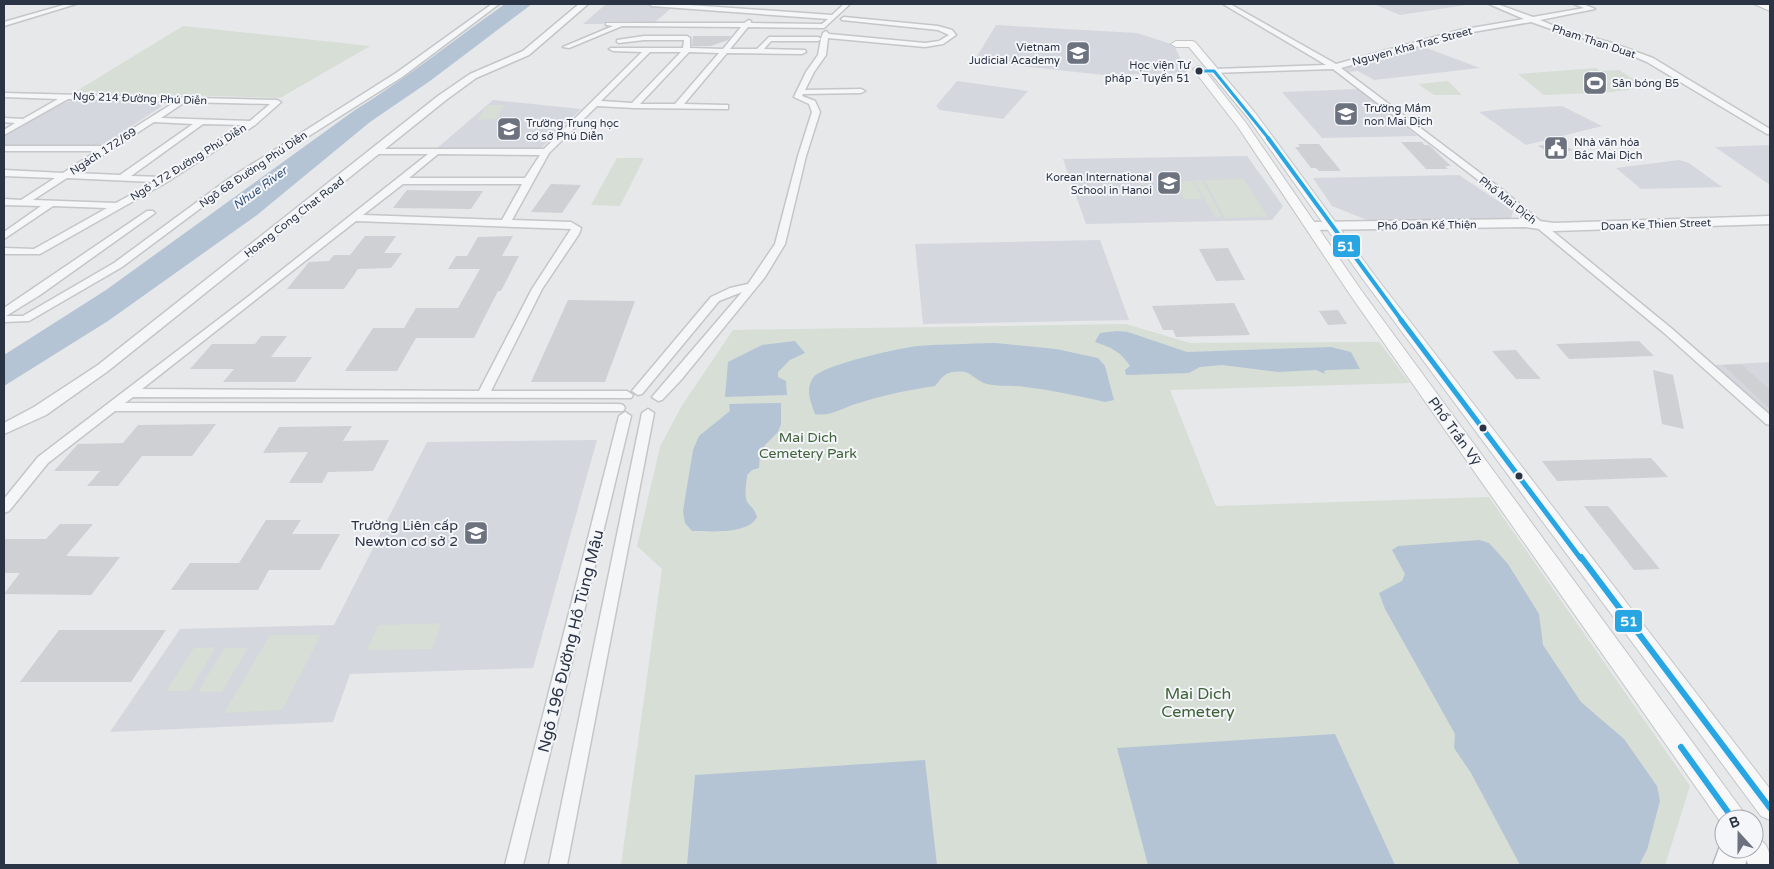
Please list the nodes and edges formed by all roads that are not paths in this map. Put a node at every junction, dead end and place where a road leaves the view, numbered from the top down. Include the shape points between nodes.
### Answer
1 (73, 4) edge
2 (496, 4) edge
3 (584, 4) edge
4 (652, 4) edge
5 (763, 4) edge
6 (847, 4) edge
7 (1226, 4) edge
8 (1492, 4) edge
9 (1577, 4) edge
10 (1760, 4) edge
11 (1770, 5) edge
12 (691, 6) junction
13 (758, 10) junction
14 (833, 17) junction
15 (844, 19) dead end
16 (1530, 19) junction
17 (4, 24) edge
18 (608, 24) dead end
19 (624, 24) junction
20 (672, 25) junction
21 (746, 25) junction
22 (663, 37) junction
23 (818, 39) dead end
24 (619, 41) dead end
25 (567, 47) dead end
26 (613, 49) dead end
27 (648, 50) junction
28 (686, 51) junction
29 (723, 51) junction
30 (759, 51) junction
31 (802, 52) dead end
32 (1198, 65) junction
33 (1335, 67) junction
34 (860, 91) dead end
35 (801, 92) junction
36 (4, 94) edge
37 (67, 96) junction
38 (183, 100) junction
39 (277, 102) joint
40 (594, 104) junction
41 (634, 106) junction
42 (678, 106) junction
43 (725, 107) dead end
44 (4, 120) edge
45 (151, 120) junction
46 (24, 121) junction
47 (202, 121) junction
48 (252, 123) junction
49 (1770, 132) edge
50 (4, 133) edge
51 (4, 148) edge
52 (106, 149) junction
53 (378, 151) junction
54 (435, 152) junction
55 (546, 152) junction
56 (4, 173) edge
57 (66, 175) junction
58 (122, 178) junction
59 (164, 180) junction
60 (401, 181) junction
61 (528, 181) junction
62 (4, 202) edge
63 (24, 202) junction
64 (52, 203) junction
65 (118, 206) junction
66 (150, 212) dead end
67 (354, 218) junction
68 (1770, 220) edge
69 (4, 222) edge
70 (506, 222) junction
71 (22, 223) junction
72 (1312, 226) junction
73 (1331, 226) junction
74 (1542, 226) junction
75 (4, 236) edge
76 (4, 251) edge
77 (750, 287) junction
78 (4, 313) edge
79 (4, 318) edge
80 (130, 393) junction
81 (632, 393) junction
82 (268, 394) junction
83 (483, 394) junction
84 (658, 397) junction
85 (112, 407) junction
86 (259, 408) junction
87 (622, 412) junction
88 (648, 413) junction
89 (1770, 421) edge
90 (4, 429) edge
91 (4, 508) edge
92 (1770, 808) edge
93 (1726, 809) edge
94 (514, 865) edge
95 (558, 865) edge

1 - 17 street
2 - 79 street, Ngõ 68 Đường Phú Diễn via 399,75 230,182 118,265 25,319
3 - 53 street, Hoang Cong Chat Road via 526,53 473,76
4 - 12 street
5 - 13 street
6 - 14 street
7 - 33 street, Phố Mai Dịch
8 - 16 street, Pham Than Duat
9 - 16 street, Nguyen Kha Trac Street via 1592,10
10 - 11 main road
12 - 13 street
12 - 20 street
13 - 14 street
13 - 21 street
14 - 21 street via 824,26
15 - 35 street via 938,28 953,35 941,43 925,45 826,34 822,55
16 - 33 street, Nguyen Kha Trac Street via 1460,32
16 - 49 street, Pham Than Duat via 1650,60
18 - 19 street
19 - 20 street
19 - 25 street
20 - 21 street
20 - 22 street
21 - 29 street
22 - 24 street
22 - 28 street via 687,38
23 - 30 street via 769,39
26 - 27 street
27 - 28 street
27 - 40 street
28 - 29 street
28 - 41 street
29 - 30 street
29 - 42 street
30 - 31 street
32 - 32 main road, Phố Trần Vỹ via 1192,44 1176,44
32 - 33 street, Nguyen Kha Trac Street
32 - 72 main road, Phố Trần Vỹ
32 - 73 main road, Phố Trần Vỹ via 1252,116
33 - 74 street, Phố Mai Dịch
34 - 35 street
35 - 77 street via 799,99 809,101 816,110 780,244
36 - 37 street, Ngõ 214 Đường Phú Diễn
37 - 38 street, Ngõ 214 Đường Phú Diễn
37 - 46 street
38 - 39 street, Ngõ 214 Đường Phú Diễn
38 - 45 street, Ngách 172/69
39 - 48 street, Ngõ 172 Đường Phú Diễn
40 - 41 street
40 - 55 street
41 - 42 street
42 - 43 street
44 - 46 street
45 - 47 street
45 - 52 street, Ngách 172/69
46 - 50 street
47 - 48 street
47 - 58 street
48 - 59 street, Ngõ 172 Đường Phú Diễn
51 - 52 street
52 - 57 street, Ngách 172/69
53 - 54 street
53 - 90 street, Hoang Cong Chat Road via 66,396
54 - 55 street
54 - 60 street
55 - 61 street
56 - 57 street
57 - 58 street
57 - 63 street, Ngách 172/69
58 - 59 street
59 - 65 street, Ngõ 172 Đường Phú Diễn
60 - 61 street
60 - 67 street
61 - 70 street
62 - 63 street, Ngõ 172 Đường Phú Diễn
63 - 64 street, Ngõ 172 Đường Phú Diễn
64 - 65 street, Ngõ 172 Đường Phú Diễn
64 - 71 street
65 - 76 street via 36,252
66 - 78 street
67 - 70 street
67 - 80 street
68 - 74 street, Doan Ke Thien Street
69 - 71 street
70 - 83 street via 571,225 576,228 537,289
71 - 75 street
72 - 73 street, Phố Doãn Kế Thiện
72 - 93 main road, Phố Trần Vỹ via 1364,304
73 - 74 street, Phố Doãn Kế Thiện
73 - 92 main road, Phố Trần Vỹ
74 - 89 street, Phố Mai Dịch
77 - 81 street via 715,299 656,372
77 - 84 street
80 - 82 street
80 - 85 street
81 - 83 street
81 - 84 street via 647,391
81 - 87 street, Ngõ 196 Đường Hồ Tùng Mậu via 619,403
82 - 83 street
82 - 86 street
84 - 88 street via 658,403
85 - 86 street
85 - 91 street via 44,460
86 - 87 street
87 - 88 street
87 - 94 street, Ngõ 196 Đường Hồ Tùng Mậu
88 - 95 street, Ngõ 196 Đường Hồ Tùng Mậu

